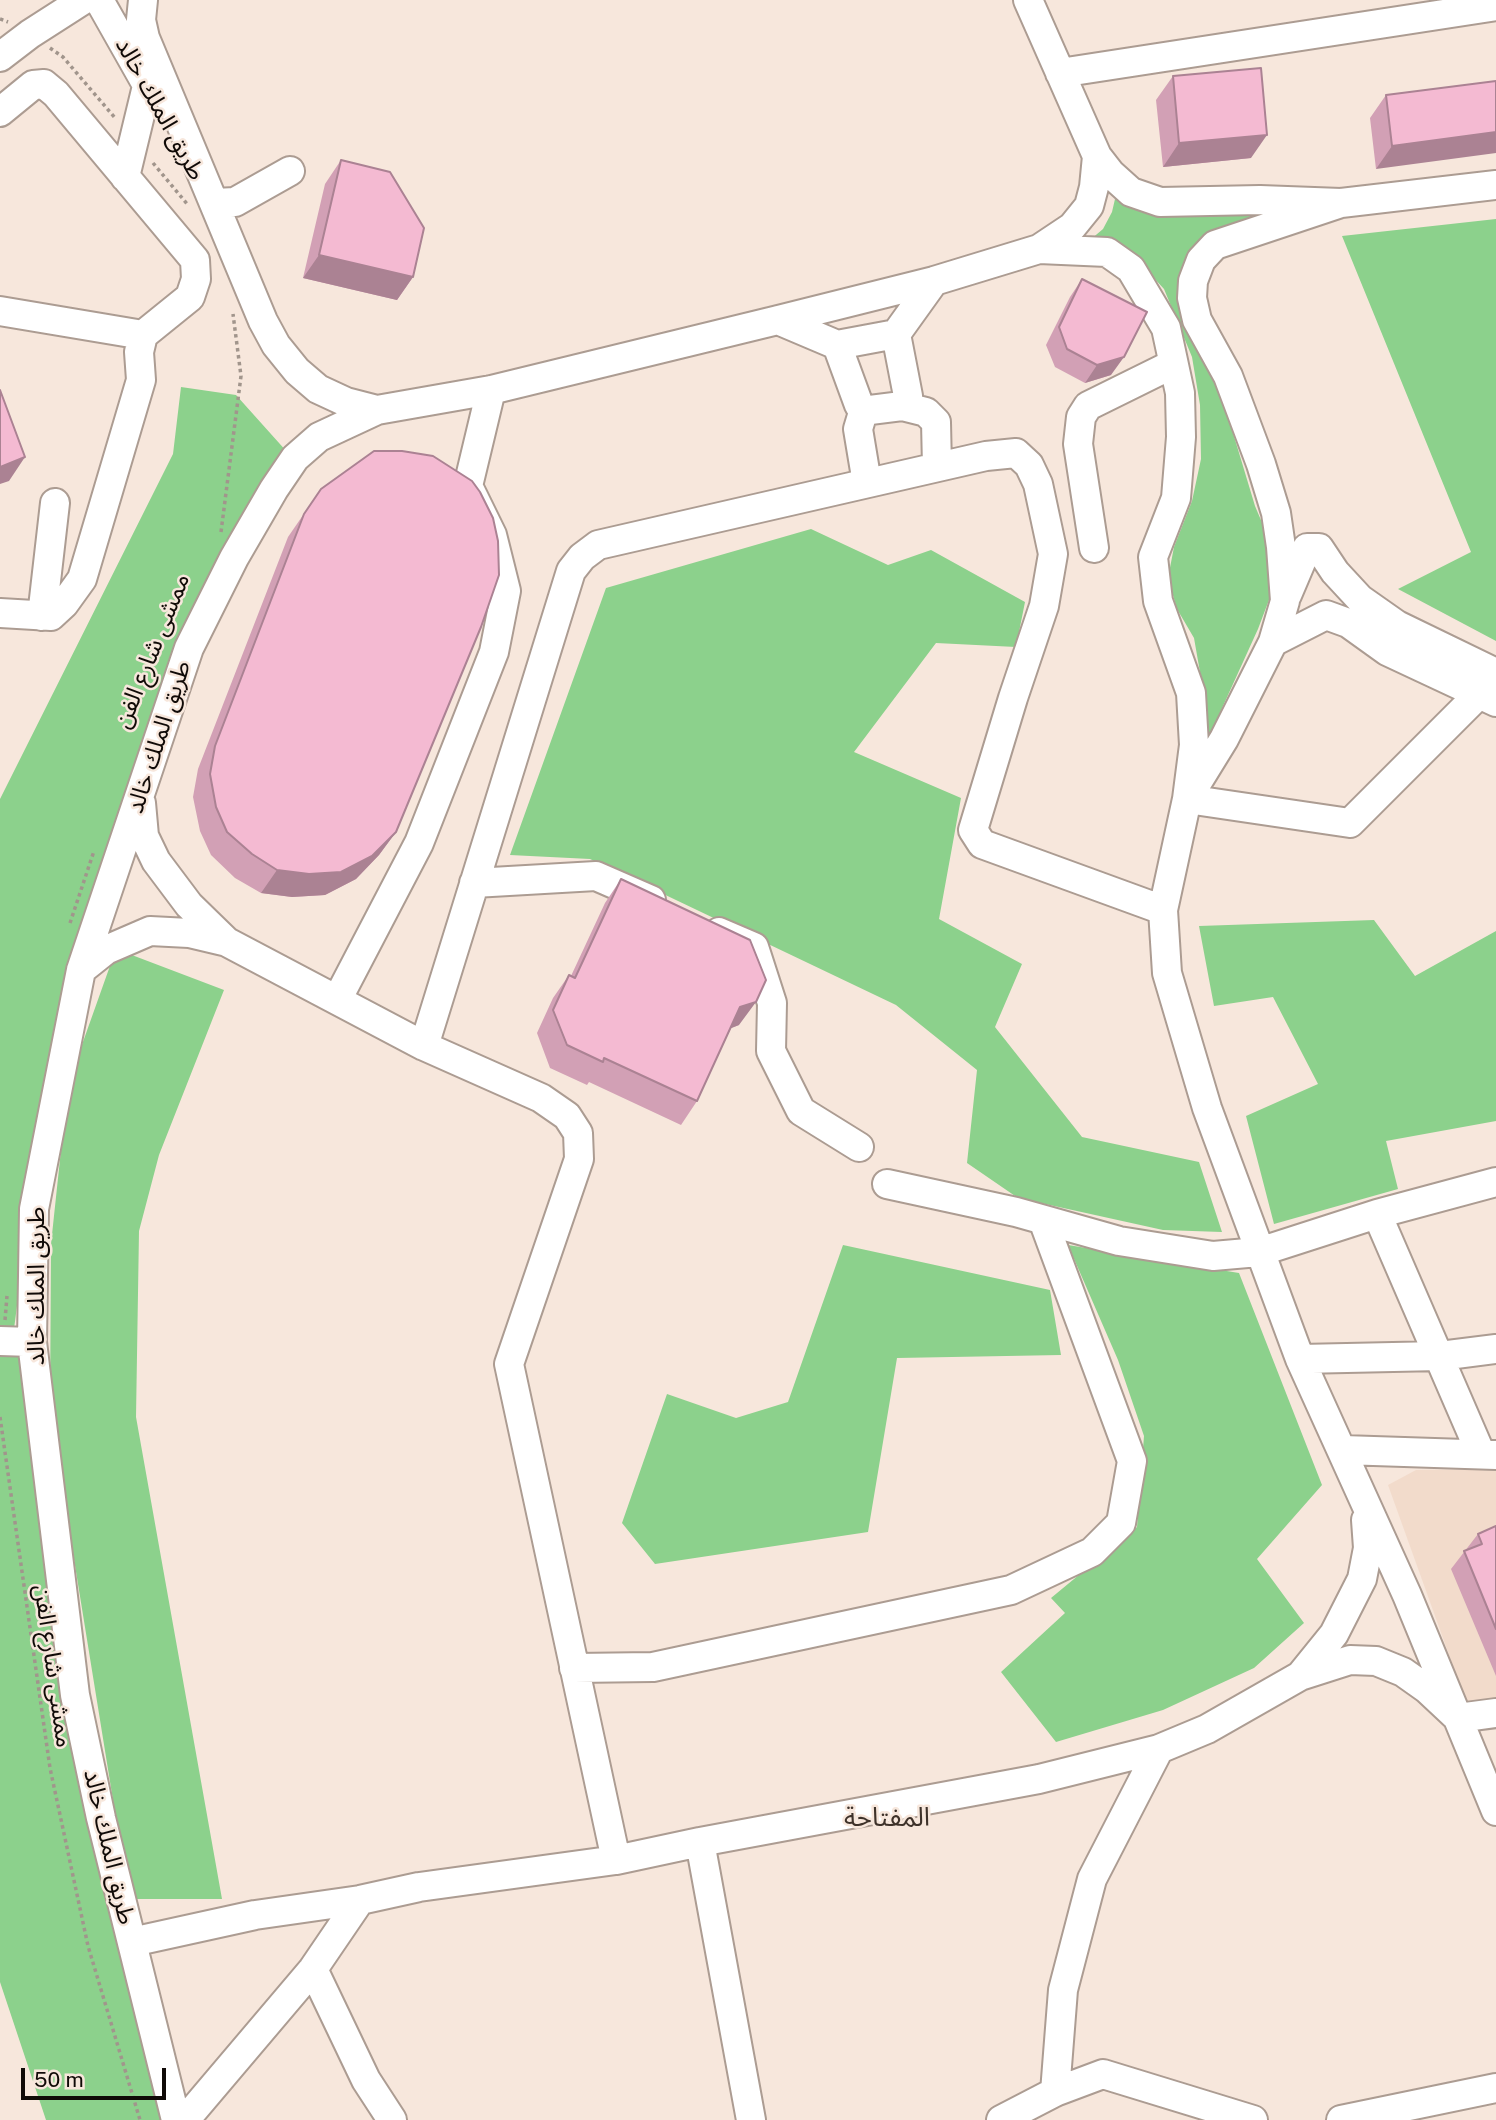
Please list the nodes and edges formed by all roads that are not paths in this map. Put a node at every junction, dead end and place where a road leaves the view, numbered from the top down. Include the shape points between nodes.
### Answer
1 (83, 0) edge
2 (99, 0) edge
3 (143, 0) edge
4 (1028, 0) edge
5 (1496, 6) edge
6 (0, 57) edge
7 (1060, 73) junction
8 (147, 86) junction
9 (0, 112) edge
10 (1097, 156) junction
11 (290, 171) dead end
12 (125, 177) junction
13 (1496, 185) edge
14 (1341, 203) junction
15 (210, 210) junction
16 (1039, 250) junction
17 (934, 281) junction
18 (0, 311) edge
19 (778, 320) junction
20 (895, 334) junction
21 (143, 335) junction
22 (837, 345) junction
23 (1173, 364) junction
24 (491, 390) junction
25 (902, 406) junction
26 (864, 409) junction
27 (377, 410) junction
28 (937, 467) junction
29 (867, 483) junction
30 (1084, 485) junction
31 (1041, 497) junction
32 (55, 503) dead end
33 (1094, 548) dead end
34 (1285, 601) junction
35 (0, 613) edge
36 (42, 615) junction
37 (1273, 642) junction
38 (1496, 673) edge
39 (1487, 699) edge
40 (155, 751) junction
41 (1187, 799) junction
42 (474, 883) junction
43 (1163, 910) junction
44 (227, 942) junction
45 (81, 970) junction
46 (337, 1000) junction
47 (424, 1046) junction
48 (859, 1147) dead end
49 (1496, 1182) edge
50 (887, 1184) dead end
51 (1377, 1214) junction
52 (1043, 1220) junction
53 (1259, 1252) junction
54 (0, 1341) edge
55 (32, 1342) junction
56 (1496, 1349) edge
57 (1440, 1356) junction
58 (1300, 1359) junction
59 (1343, 1451) junction
60 (1489, 1455) edge
61 (1365, 1506) junction
62 (574, 1668) junction
63 (1300, 1676) junction
64 (1496, 1713) edge
65 (1458, 1718) junction
66 (1159, 1749) junction
67 (1496, 1811) edge
68 (700, 1842) junction
69 (616, 1860) junction
70 (360, 1900) junction
71 (132, 1942) junction
72 (313, 1969) junction
73 (1496, 2088) edge
74 (1055, 2092) junction
75 (176, 2120) edge
76 (185, 2120) edge
77 (392, 2120) edge
78 (751, 2120) edge
79 (1001, 2120) edge
80 (1253, 2120) edge
81 (1341, 2120) edge

1 - 6 street
2 - 8 street, طريق الملك خالد
3 - 15 street via 145,38
4 - 7 street
5 - 7 street
7 - 10 street
8 - 12 street
8 - 15 street, طريق الملك خالد
9 - 12 street via 33,85 44,85
10 - 14 street via 1131,192 1160,202
10 - 16 street via 1089,206 1072,227
11 - 15 street via 235,202
12 - 21 street via 195,260 190,298
13 - 14 street
14 - 34 street via 1215,245 1201,260 1193,281 1197,320 1228,376 1276,513
15 - 27 street via 263,321 297,371 317,389
16 - 17 street
16 - 23 street via 1107,252 1131,269 1166,328
17 - 19 street
17 - 20 street
18 - 21 street
19 - 22 street
19 - 24 street
20 - 22 street
20 - 25 street via 908,396
21 - 36 street via 141,380 82,579 51,616
22 - 26 street
23 - 30 street via 1088,406 1081,417 1078,444
23 - 41 street via 1181,426 1176,498 1153,557 1158,601 1191,693 1194,745
24 - 27 street
24 - 46 street via 468,486 492,535 506,591 494,652 419,843
25 - 26 street
25 - 28 street via 926,412 936,422
26 - 29 street via 858,429
27 - 40 street, طريق الملك خالد via 319,437 295,458 274,489 189,648
28 - 29 street
28 - 31 street via 1016,453 1029,465
29 - 42 street via 598,545 582,557 571,571
30 - 31 street
30 - 33 street
31 - 43 street via 1053,554 1044,606 973,830 982,844
32 - 36 street
34 - 37 street
34 - 38 street via 1307,548 1319,548 1360,599 1397,625
35 - 36 street
37 - 39 street via 1326,615 1348,623 1387,651
37 - 41 street via 1224,739
39 - 41 street via 1350,823
40 - 44 street via 140,806 144,836 156,861 189,905
40 - 45 street, طريق الملك خالد
41 - 43 street
42 - 47 street
42 - 48 street via 596,876 754,947 772,1003 771,1051 801,1111
43 - 53 street via 1167,973 1207,1108
44 - 45 street via 189,933 150,931 106,950
44 - 46 street
45 - 55 street, طريق الملك خالد via 34,1209
46 - 47 street
47 - 62 street via 541,1098 567,1116 578,1133 579,1159 509,1364
49 - 51 street
50 - 52 street
51 - 53 street
51 - 57 street
52 - 53 street via 1119,1241 1213,1255
52 - 62 street via 1132,1461 1121,1523 1092,1552 1011,1590 653,1667
53 - 58 street
54 - 55 street
55 - 71 street, طريق الملك خالد via 75,1695
56 - 57 street
57 - 58 street
57 - 60 street
58 - 59 street
59 - 60 street
59 - 61 street
61 - 63 street via 1368,1548 1362,1579 1334,1634
61 - 65 street
62 - 69 street
63 - 65 street via 1350,1660 1376,1661 1404,1672
63 - 66 street via 1206,1729
64 - 65 street
65 - 67 street
66 - 68 street via 1039,1779
66 - 74 street via 1092,1879 1063,1990
68 - 69 street
68 - 78 street
69 - 70 street via 419,1886
70 - 71 street via 255,1915
70 - 72 street
71 - 75 street, طريق الملك خالد
72 - 76 street
72 - 77 street via 366,2080
73 - 81 street
74 - 79 street
74 - 80 street via 1103,2074

